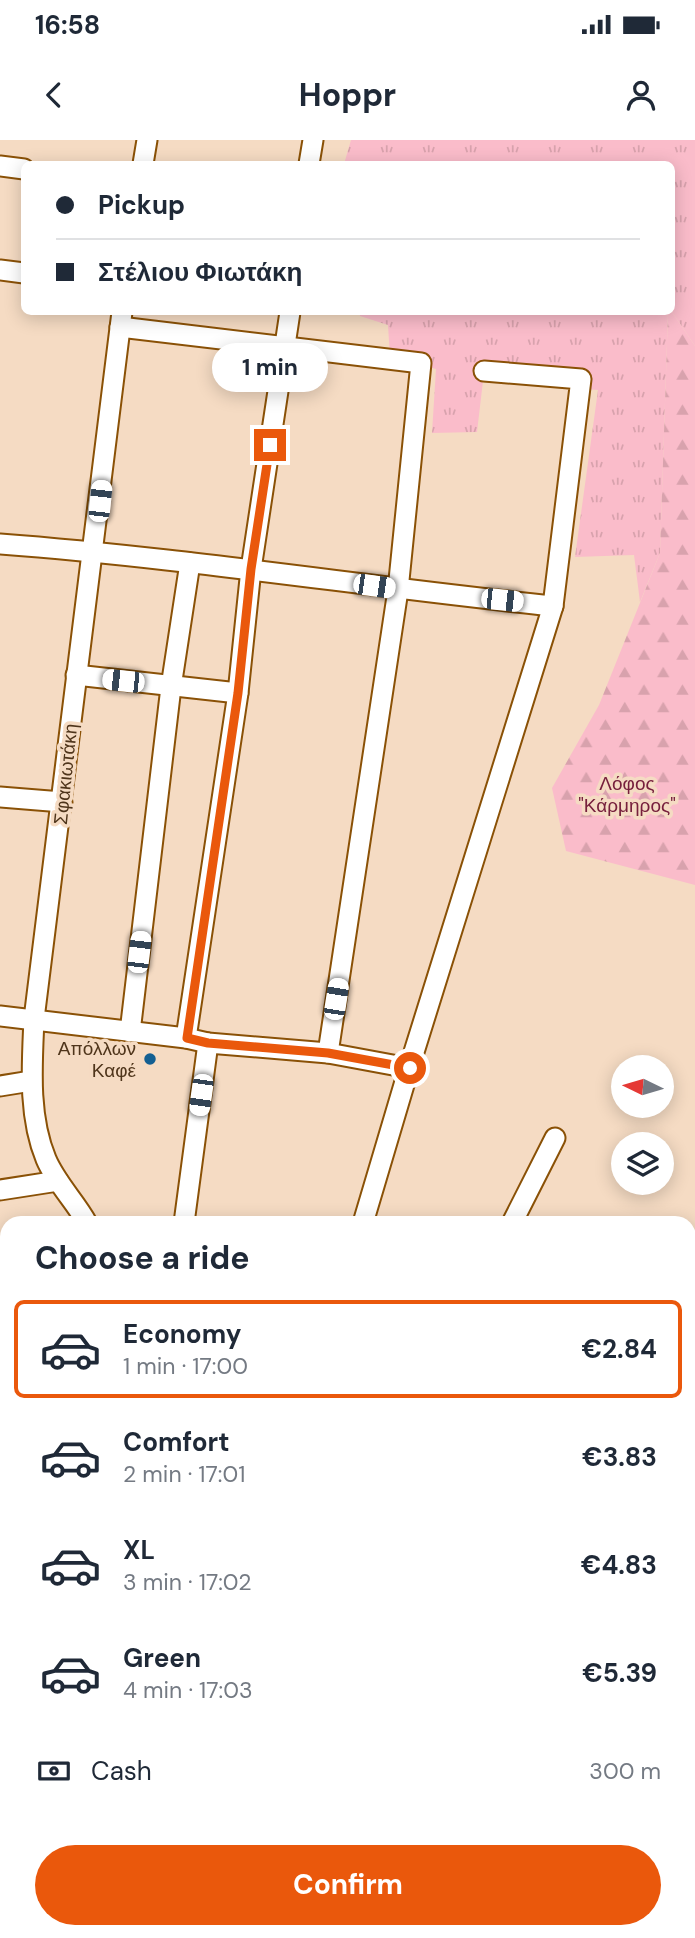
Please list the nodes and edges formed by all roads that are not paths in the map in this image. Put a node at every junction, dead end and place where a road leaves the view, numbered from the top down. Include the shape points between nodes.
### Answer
1 (147, 140) edge
2 (313, 140) edge
3 (144, 161) edge
4 (310, 161) edge
5 (0, 166) edge
6 (21, 169) edge
7 (0, 270) edge
8 (21, 273) edge
9 (290, 315) edge
10 (121, 319) edge
11 (285, 346) junction
12 (484, 371) dead end
13 (0, 544) edge
14 (94, 551) junction
15 (190, 563) junction
16 (251, 569) junction
17 (398, 590) junction
18 (554, 606) junction
19 (76, 676) junction
20 (171, 687) junction
21 (238, 693) junction
22 (0, 797) edge
23 (62, 802) junction
24 (0, 1016) edge
25 (34, 1019) junction
26 (130, 1032) junction
27 (187, 1038) junction
28 (208, 1043) junction
29 (328, 1053) junction
30 (410, 1068) junction
31 (31, 1081) junction
32 (0, 1086) edge
33 (555, 1138) dead end
34 (58, 1181) junction
35 (0, 1190) edge
36 (83, 1216) edge
37 (185, 1216) edge
38 (365, 1216) edge
39 (516, 1216) edge

1 - 3 street
2 - 4 street
5 - 6 street
7 - 8 street
9 - 11 street
10 - 11 street
10 - 14 street, Σφακιωτάκη
11 - 16 street
11 - 17 street via 421,363
12 - 18 street via 581,379
13 - 14 street
14 - 15 street
14 - 19 street, Σφακιωτάκη
15 - 16 street
15 - 20 street
16 - 17 street
16 - 21 street
17 - 18 street
17 - 29 street
18 - 30 street
19 - 20 street
19 - 23 street, Σφακιωτάκη
20 - 21 street
20 - 26 street
21 - 27 street
22 - 23 street
23 - 25 street, Σφακιωτάκη
24 - 25 street
25 - 26 street
25 - 31 street, Σφακιωτάκη
26 - 27 street
27 - 28 street
28 - 29 street
28 - 37 street
29 - 30 street
30 - 38 street
31 - 32 street
31 - 34 street, Σφακιωτάκη via 40,1137
33 - 39 street
34 - 35 street
34 - 36 street, Σφακιωτάκη

